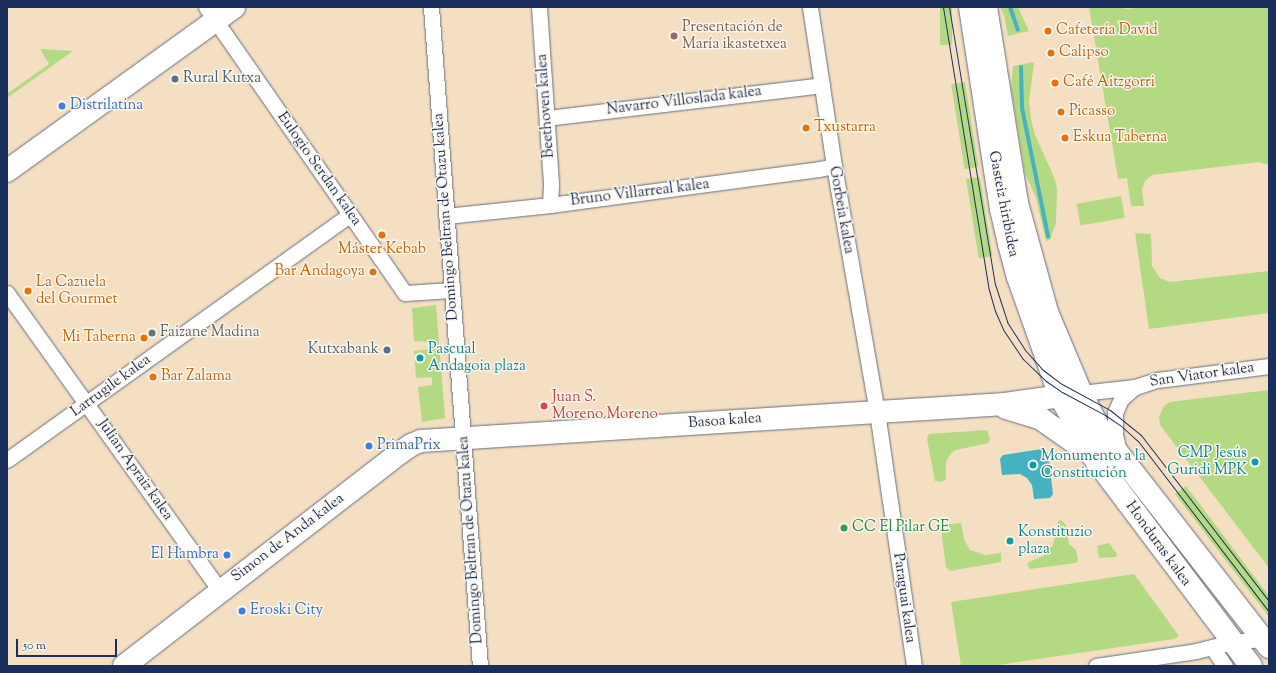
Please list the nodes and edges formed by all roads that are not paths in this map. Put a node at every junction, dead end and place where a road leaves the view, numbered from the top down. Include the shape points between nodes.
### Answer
1 (234, 7) edge
2 (431, 7) edge
3 (539, 7) edge
4 (810, 7) edge
5 (970, 7) edge
6 (986, 7) edge
7 (211, 14) edge
8 (822, 85) junction
9 (547, 118) junction
10 (834, 166) junction
11 (7, 171) edge
12 (550, 205) junction
13 (350, 214) junction
14 (446, 216) junction
15 (452, 290) junction
16 (7, 293) edge
17 (1063, 351) junction
18 (1269, 366) edge
19 (1051, 369) junction
20 (1135, 387) junction
21 (1070, 395) junction
22 (87, 403) junction
23 (1012, 403) junction
24 (987, 405) junction
25 (877, 412) junction
26 (464, 438) junction
27 (1120, 454) junction
28 (1092, 455) junction
29 (7, 460) edge
30 (220, 590) junction
31 (1232, 642) junction
32 (1266, 643) edge
33 (1212, 647) junction
34 (124, 666) edge
35 (480, 666) edge
36 (914, 666) edge
37 (1096, 666) edge
38 (1225, 666) edge
39 (1250, 666) edge

1 - 7 main road
2 - 14 street, Domingo Beltran de Otazu kalea
3 - 9 street, Beethoven kalea
4 - 8 street, Gorbeia kalea
5 - 19 main road, Gasteiz hiribidea via 1001,209 1018,277
6 - 17 main road, Gasteiz hiribidea via 1017,203 1045,305
7 - 11 main road
7 - 13 street, Eulogio Serdan kalea
8 - 9 street, Navarro Villoslada kalea
8 - 10 street, Gorbeia kalea
9 - 12 street, Beethoven kalea
10 - 12 street, Bruno Villarreal kalea
10 - 25 street, Gorbeia kalea
12 - 14 street, Bruno Villarreal kalea
13 - 15 street, Eulogio Serdan kalea via 405,293
13 - 22 street, Larrugile kalea
14 - 15 street, Domingo Beltran de Otazu kalea
15 - 26 street, Domingo Beltran de Otazu kalea
16 - 22 street, Julian Apraiz kalea
17 - 19 main road
17 - 21 main road, Gasteiz hiribidea
18 - 20 street, San Viator kalea via 1157,380
19 - 21 main road, Gasteiz hiribidea
19 - 23 main road via 1035,386
20 - 21 street, San Viator kalea
20 - 27 street, San Viator kalea via 1121,398 1115,413 1115,434
21 - 23 main road, Basoa kalea
21 - 27 main road, Honduras kalea
21 - 28 main road, Honduras kalea
22 - 29 street, Larrugile kalea
22 - 30 street, Julian Apraiz kalea
23 - 24 main road, Basoa kalea
24 - 25 main road, Basoa kalea
24 - 28 main road, Basoa kalea via 1022,412 1041,419
25 - 26 main road, Basoa kalea
25 - 36 street, Paraguai kalea
26 - 30 main road, Simon de Anda kalea via 421,441 411,445
26 - 35 street, Domingo Beltran de Otazu kalea
27 - 32 main road, Honduras kalea
28 - 31 main road, Honduras kalea
30 - 34 main road, Simon de Anda kalea
31 - 32 street
31 - 33 street
31 - 39 main road, Honduras kalea
33 - 37 street
33 - 38 street

